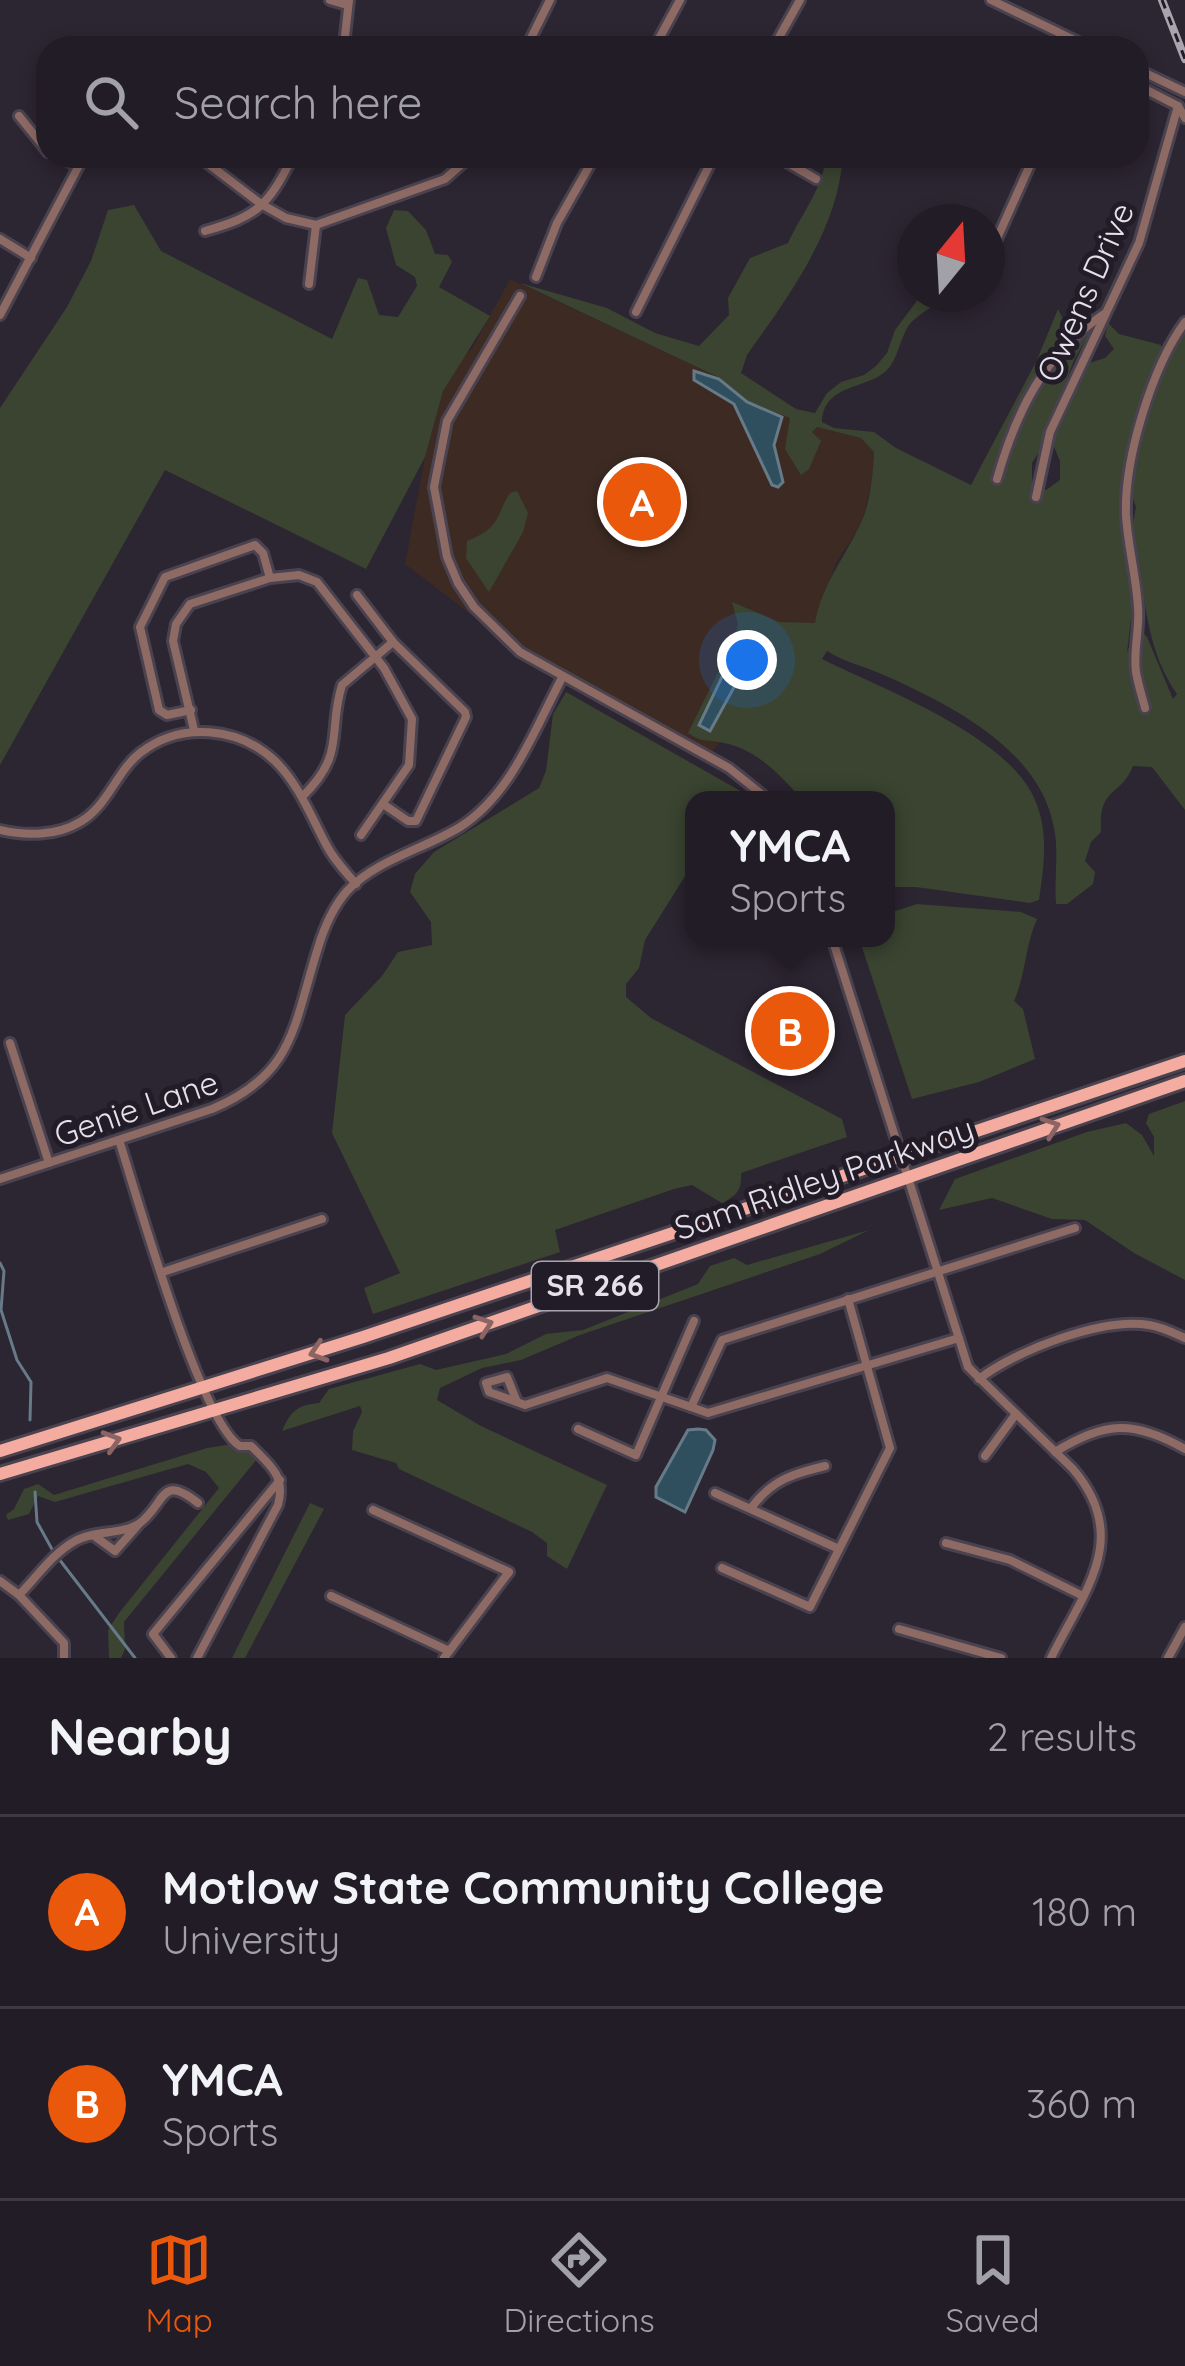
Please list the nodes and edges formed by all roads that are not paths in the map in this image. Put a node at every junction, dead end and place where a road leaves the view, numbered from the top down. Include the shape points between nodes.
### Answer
1 (330, 0) edge
2 (550, 0) edge
3 (680, 0) edge
4 (800, 0) edge
5 (991, 0) edge
6 (348, 2) edge
7 (345, 36) edge
8 (532, 36) edge
9 (660, 36) edge
10 (780, 36) edge
11 (1062, 36) edge
12 (1149, 75) edge
13 (1149, 91) edge
14 (1183, 91) edge
15 (1178, 106) junction
16 (19, 116) dead end
17 (1185, 118) edge
18 (36, 137) edge
19 (77, 168) edge
20 (214, 168) edge
21 (285, 168) edge
22 (457, 168) edge
23 (588, 168) edge
24 (708, 168) edge
25 (797, 168) edge
26 (1029, 168) edge
27 (816, 179) dead end
28 (261, 204) junction
29 (1005, 221) edge
30 (316, 225) junction
31 (205, 231) dead end
32 (0, 239) edge
33 (32, 258) junction
34 (536, 277) dead end
35 (309, 284) dead end
36 (520, 296) dead end
37 (635, 312) dead end
38 (1105, 313) junction
39 (0, 315) edge
40 (1185, 322) edge
41 (997, 479) dead end
42 (1036, 497) dead end
43 (270, 578) junction
44 (357, 595) dead end
45 (393, 642) junction
46 (375, 658) junction
47 (563, 676) junction
48 (1145, 708) dead end
49 (190, 710) junction
50 (194, 730) junction
51 (758, 791) edge
52 (302, 797) junction
53 (382, 804) junction
54 (0, 830) edge
55 (361, 835) dead end
56 (356, 884) junction
57 (835, 947) edge
58 (10, 1043) dead end
59 (1185, 1061) edge
60 (1185, 1081) edge
61 (119, 1140) junction
62 (902, 1157) junction
63 (49, 1163) junction
64 (908, 1177) junction
65 (0, 1179) edge
66 (322, 1219) dead end
67 (1075, 1228) dead end
68 (937, 1270) junction
69 (163, 1272) junction
70 (848, 1299) junction
71 (694, 1321) dead end
72 (959, 1338) junction
73 (1185, 1338) edge
74 (867, 1365) junction
75 (979, 1379) junction
76 (203, 1389) junction
77 (663, 1396) junction
78 (517, 1402) dead end
79 (692, 1407) junction
80 (215, 1410) junction
81 (1016, 1414) junction
82 (578, 1429) dead end
83 (1185, 1449) edge
84 (1, 1451) edge
85 (1055, 1452) junction
86 (986, 1456) dead end
87 (825, 1466) dead end
88 (0, 1474) edge
89 (280, 1480) junction
90 (715, 1493) dead end
91 (198, 1503) dead end
92 (751, 1508) junction
93 (373, 1510) dead end
94 (253, 1513) junction
95 (138, 1525) junction
96 (267, 1525) junction
97 (238, 1530) junction
98 (92, 1534) junction
99 (946, 1543) dead end
100 (257, 1545) junction
101 (839, 1549) junction
102 (722, 1568) dead end
103 (0, 1581) edge
104 (19, 1595) junction
105 (331, 1596) dead end
106 (1083, 1596) junction
107 (1185, 1627) edge
108 (899, 1629) dead end
109 (1180, 1648) edge
110 (447, 1654) edge
111 (64, 1658) edge
112 (171, 1658) edge
113 (197, 1658) edge
114 (1001, 1658) edge
115 (1051, 1658) edge
116 (1168, 1658) edge

1 - 6 street
2 - 8 street
3 - 9 street
4 - 10 street
5 - 11 street
6 - 7 street
12 - 14 street
13 - 15 street
15 - 17 street
15 - 38 street, Owens Drive via 1139,243
16 - 18 street
19 - 33 street
20 - 28 street
21 - 28 street
22 - 30 street
23 - 34 street
24 - 37 street
25 - 27 street
26 - 29 street
28 - 30 street
28 - 31 street via 250,218
30 - 35 street
32 - 33 street
33 - 39 street
36 - 47 street via 447,421 434,487 447,557 474,608 520,652
38 - 41 street via 1076,333 1023,404
38 - 42 street, Owens Drive via 1050,432
40 - 48 street via 1156,377 1128,469 1136,669
43 - 46 street via 317,582
43 - 49 street via 190,604 176,624
43 - 49 street via 255,545 165,577 140,627 158,710
44 - 45 street
45 - 46 street
45 - 53 street via 466,717 416,821
46 - 52 street via 343,685 330,759
46 - 53 street via 412,719 409,765
47 - 51 street
47 - 56 street, Genie Lane via 495,797 462,826
49 - 50 street
50 - 52 street via 258,748
50 - 54 street via 141,752 79,823 50,833
52 - 56 street
53 - 55 street
56 - 61 street, Genie Lane via 325,925 278,1066 243,1096
57 - 62 street
58 - 63 street
59 - 62 main road, Sam Ridley Parkway / SR 266
64 -> 60 main road, Sam Ridley Parkway / SR 266
61 - 63 street, Genie Lane
61 - 69 street
62 - 64 street
62 -> 76 main road, Sam Ridley Parkway / SR 266
63 - 65 street, Genie Lane
64 - 68 street
80 -> 64 main road, Sam Ridley Parkway / SR 266
66 - 69 street
67 - 68 street
68 - 70 street
68 - 72 street
69 - 76 street
70 - 74 street
70 - 79 street via 722,1340
71 - 77 street
72 - 74 street
72 - 75 street
73 - 75 street via 1147,1324 1114,1326 1022,1353
74 - 79 street via 708,1413
74 - 101 street via 890,1448
75 - 81 street
76 - 80 street
76 - 84 main road, Sam Ridley Parkway / SR 266
77 - 78 street via 607,1378
77 - 79 street
77 - 82 street via 636,1455
88 -> 80 main road, Sam Ridley Parkway / SR 266
80 - 89 street via 229,1440 250,1446
81 - 85 street
81 - 86 street
83 - 85 street via 1121,1427 1088,1433
85 - 106 street via 1088,1487 1102,1526 1100,1560
87 - 92 street via 784,1476
89 - 94 street
89 - 96 street
90 - 92 street
91 - 95 street via 173,1489
92 - 101 street
93 - 110 street via 509,1572
94 - 96 street
94 - 97 street
95 - 98 street
95 - 98 street via 115,1551
96 - 100 street
97 - 100 street
97 - 112 street via 153,1634
98 - 104 street via 75,1540
99 - 106 street via 1010,1560
100 - 113 street
101 - 102 street via 810,1606
103 - 104 street
104 - 111 street via 64,1642
105 - 110 street
106 - 115 street
107 - 109 street
108 - 114 street
109 - 116 street

